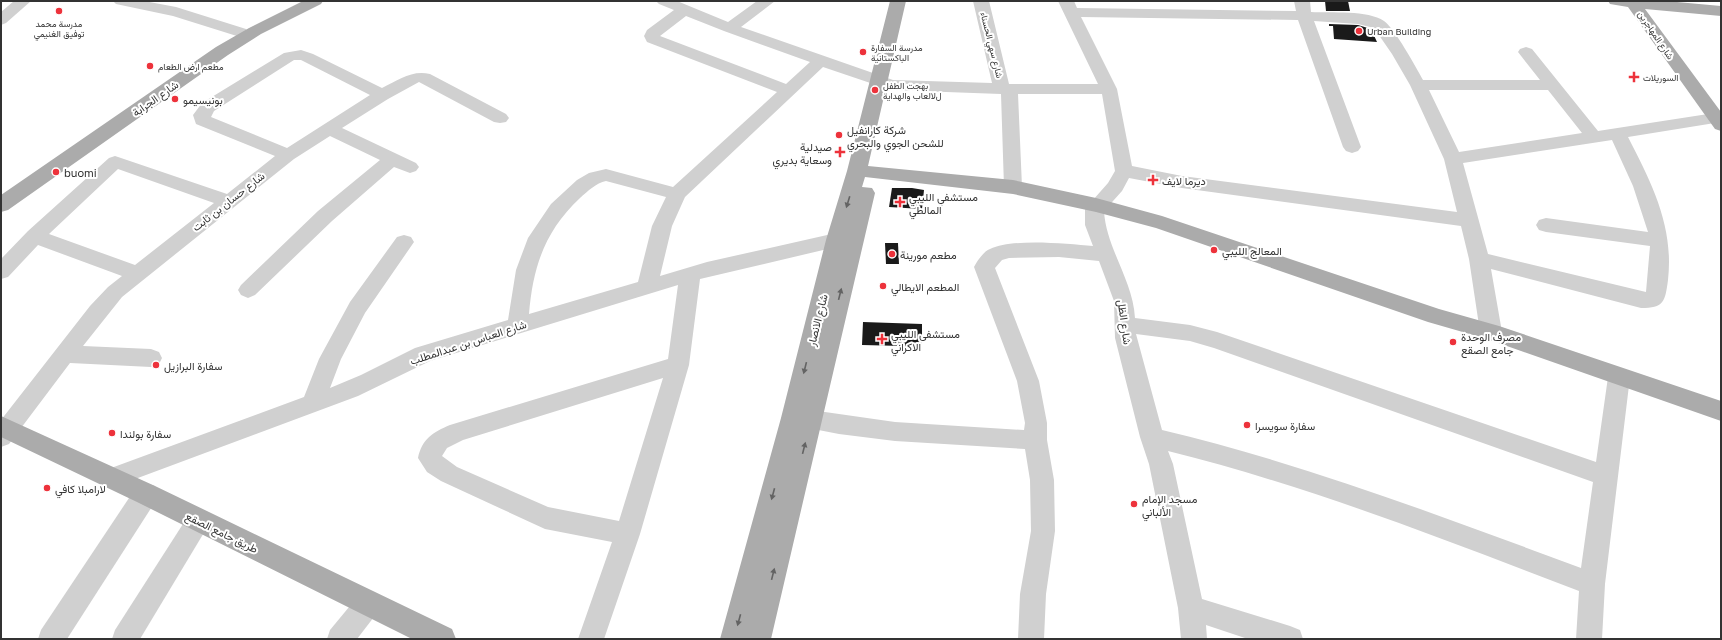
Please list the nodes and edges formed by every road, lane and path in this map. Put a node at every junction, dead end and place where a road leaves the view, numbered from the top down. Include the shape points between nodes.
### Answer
1 (121, 1) edge
2 (300, 1) edge
3 (315, 1) edge
4 (664, 1) edge
5 (766, 1) edge
6 (898, 1) edge
7 (911, 1) edge
8 (981, 1) edge
9 (1616, 1) edge
10 (1701, 1) edge
11 (1633, 2) edge
12 (1721, 3) edge
13 (1068, 6) edge
14 (1159, 7) edge
15 (1303, 8) edge
16 (684, 10) junction
17 (1721, 11) edge
18 (729, 28) junction
19 (240, 32) junction
20 (1526, 52) dead end
21 (820, 60) junction
22 (885, 83) junction
23 (1418, 85) junction
24 (1551, 85) junction
25 (1006, 89) junction
26 (1109, 89) junction
27 (788, 90) junction
28 (382, 95) junction
29 (500, 118) dead end
30 (1719, 120) edge
31 (328, 129) junction
32 (1618, 134) junction
33 (1594, 138) junction
34 (1352, 147) dead end
35 (288, 155) junction
36 (392, 159) junction
37 (1453, 160) junction
38 (410, 167) dead end
39 (1124, 171) junction
40 (870, 172) junction
41 (1013, 187) junction
42 (1, 193) edge
43 (677, 194) junction
44 (227, 201) junction
45 (1, 205) edge
46 (1096, 205) junction
47 (1469, 220) junction
48 (1546, 224) dead end
49 (35, 236) junction
50 (836, 240) junction
51 (1659, 240) junction
52 (404, 242) dead end
53 (1105, 254) junction
54 (1479, 259) junction
55 (1, 272) edge
56 (138, 274) junction
57 (690, 274) junction
58 (647, 288) junction
59 (248, 290) dead end
60 (824, 324) junction
61 (518, 325) junction
62 (1127, 325) junction
63 (1491, 332) junction
64 (64, 354) junction
65 (151, 358) dead end
66 (678, 365) junction
67 (1619, 377) junction
68 (313, 403) junction
69 (1721, 411) edge
70 (811, 420) junction
71 (3, 431) edge
72 (1152, 436) junction
73 (1035, 440) junction
74 (1605, 476) junction
75 (111, 478) junction
76 (146, 494) junction
77 (199, 522) junction
78 (628, 534) junction
79 (1592, 584) junction
80 (368, 604) junction
81 (1191, 608) junction
82 (51, 639) edge
83 (125, 639) edge
84 (340, 639) edge
85 (442, 639) edge
86 (591, 639) edge
87 (734, 639) edge
88 (757, 639) edge
89 (1031, 639) edge
90 (1194, 639) edge
91 (1290, 639) edge
92 (1589, 639) edge

1 - 19 street via 176,12
2 - 19 main road, شارع الجرابة
3 - 45 main road, شارع الجرابة via 222,51
4 - 16 street
5 - 18 street
6 - 22 main road, شارع الانصار
7 - 22 main road, شارع الانصار
8 - 25 street, شارع سهي الحسناء
9 - 11 main road
10 - 12 main road
11 - 17 main road
11 - 30 main road, شارع المهاجرين
13 - 14 street
13 - 26 street
14 - 15 street
15 - 23 street via 1379,25 1400,53
15 - 34 street
16 - 18 street
16 - 27 street via 653,33 653,39
18 - 21 street
19 - 42 main road, شارع الجرابة via 165,79
20 - 24 street
21 - 22 street
21 - 27 street
22 - 25 street
22 - 40 main road, شارع الانصار
22 -> 50 main road, شارع الانصار
23 - 24 street
23 - 37 street
24 - 33 street
25 - 26 street
25 - 41 street, شارع سهي الحسناء
26 - 39 street
27 - 43 street
28 - 29 street, شارع حسان بن ثابت via 420,76
28 - 31 street, شارع حسان بن ثابت
28 - 35 street via 307,57 296,55 290,56 203,111 202,120
30 - 32 street
31 - 35 street, شارع حسان بن ثابت
31 - 36 street
32 - 33 street
32 - 51 street via 1644,189
33 - 37 street
35 - 44 street, شارع حسان بن ثابت
36 - 38 street
36 - 59 street via 325,216
37 - 47 street
39 - 46 street via 1115,187
39 - 47 street via 1182,182
40 - 41 main road
60 -> 40 main road, شارع الانصار
41 - 46 main road
43 - 58 street via 662,226
43 - 61 street via 606,175 586,182 561,204 543,228 527,263
44 - 49 street via 115,162
44 - 56 street, شارع حسان بن ثابت
46 - 53 street, شارع الظل via 1095,225
46 - 63 main road via 1192,231 1436,316
47 - 54 street
48 - 51 street
49 - 55 street
49 - 56 street
50 - 57 street, شارع العباس بن عبدالمطلب
50 - 60 main road, شارع الانصار
51 - 54 street via 1659,267 1655,298 1652,300 1641,300
52 - 68 street via 357,308 330,359
53 - 62 street, شارع الظل via 1124,301
53 - 73 street via 1060,250 1009,251 996,254 984,267 1028,382 1036,423
54 - 63 street
56 - 64 street, شارع حسان بن ثابت via 106,302
57 - 58 street, شارع العباس بن عبدالمطلب
57 - 66 street
58 - 61 street, شارع العباس بن عبدالمطلب
60 - 70 main road, شارع الانصار
60 -> 87 main road, شارع الانصار via 793,418
61 - 68 street, شارع العباس بن عبدالمطلب via 423,354 373,381
62 - 72 street, شارع الظل via 1126,338
62 - 74 street via 1190,333 1217,340
63 - 67 main road
64 - 65 street
64 - 71 street, شارع حسان بن ثابت
66 - 78 street
66 - 78 street via 458,432 441,439 430,452 430,458 435,465 449,474 545,518
67 - 69 main road
67 - 74 street
68 - 75 street, شارع العباس بن عبدالمطلب
70 - 73 street via 870,429
88 -> 70 main road, شارع الانصار
71 - 75 main road, طريق جامع الصقع
72 - 79 street via 1329,486
72 - 81 street, شارع الظل via 1161,464
73 - 89 street via 1042,480 1043,531 1033,594
74 - 79 street
75 - 76 main road, طريق جامع الصقع
76 - 77 main road, طريق جامع الصقع
76 - 82 street
77 - 80 main road, طريق جامع الصقع
77 - 83 street
78 - 86 street
79 - 92 street
80 - 84 street
80 - 85 main road, طريق جامع الصقع
81 - 90 street, شارع الظل
81 - 91 street

